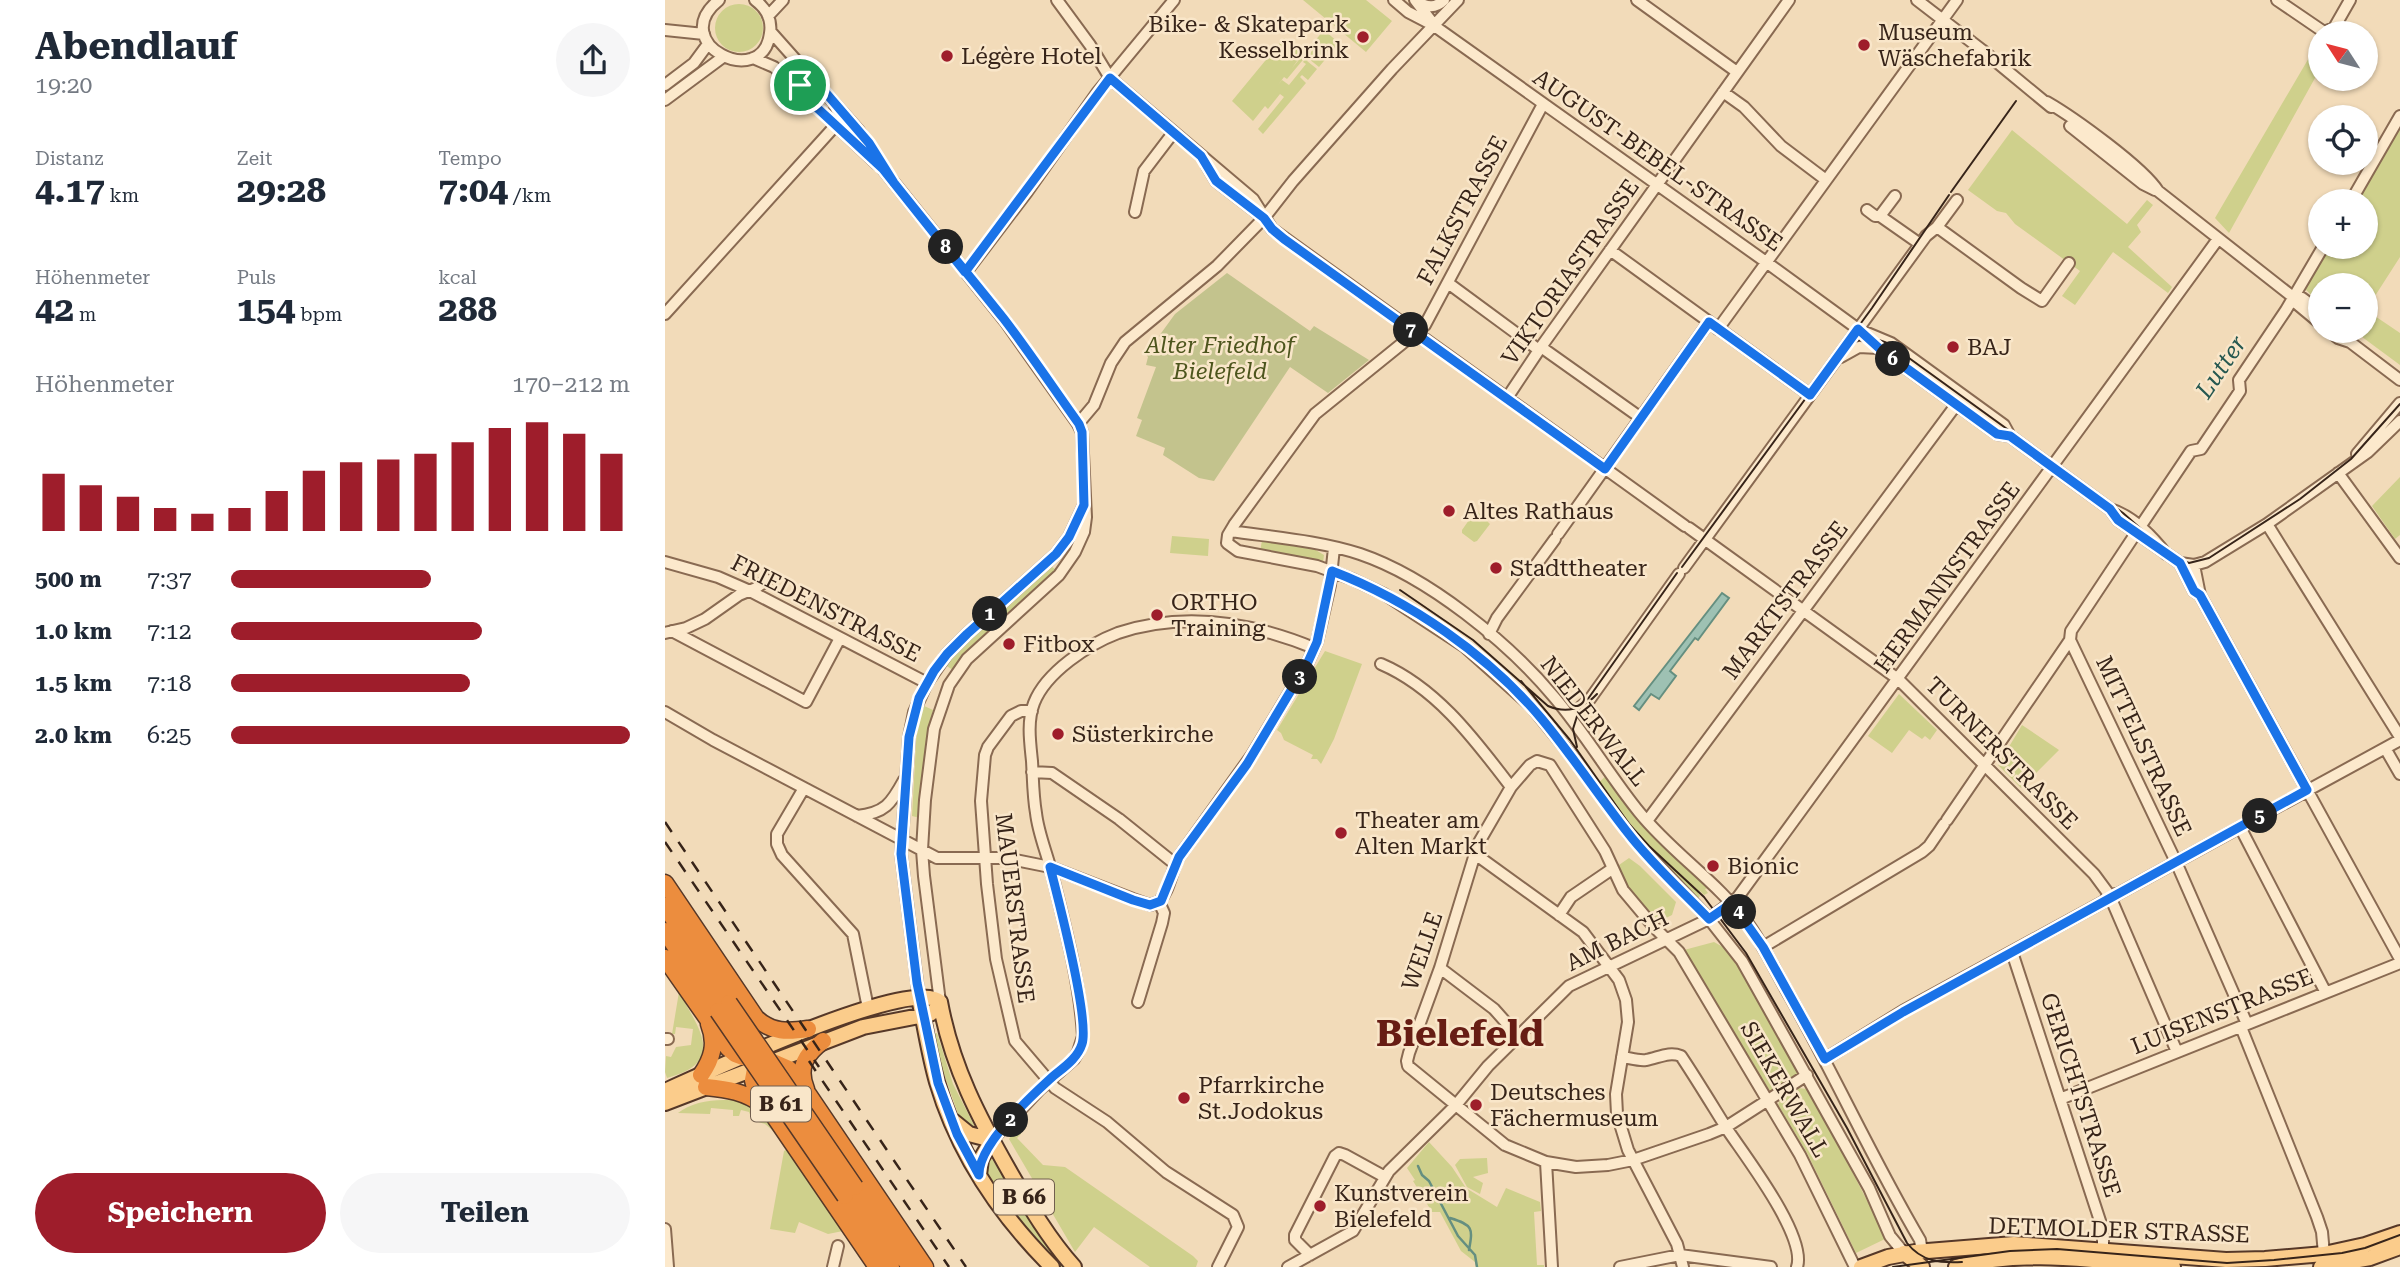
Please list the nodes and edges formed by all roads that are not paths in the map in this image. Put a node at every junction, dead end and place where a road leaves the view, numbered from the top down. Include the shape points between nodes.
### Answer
1 (755, 0) edge
2 (783, 0) edge
3 (1057, 0) edge
4 (1174, 0) edge
5 (1394, 0) edge
6 (1444, 0) edge
7 (1458, 0) edge
8 (1637, 0) edge
9 (1789, 0) edge
10 (1917, 0) edge
11 (1957, 0) edge
12 (2277, 0) edge
13 (2350, 0) edge
14 (715, 1) edge
15 (1416, 1) edge
16 (768, 16) junction
17 (1943, 21) junction
18 (2338, 21) edge
19 (2308, 22) edge
20 (1433, 25) junction
21 (665, 30) edge
22 (771, 32) junction
23 (706, 39) junction
24 (723, 57) junction
25 (753, 58) junction
26 (1737, 72) junction
27 (1110, 78) junction
28 (815, 81) junction
29 (665, 85) edge
30 (1723, 92) junction
31 (801, 93) junction
32 (665, 100) edge
33 (834, 103) junction
34 (1543, 104) junction
35 (2400, 116) edge
36 (835, 126) junction
37 (1173, 133) junction
38 (883, 169) junction
39 (1826, 180) junction
40 (1658, 184) junction
41 (2358, 189) edge
42 (1895, 196) dead end
43 (1957, 200) dead end
44 (1867, 210) dead end
45 (1135, 212) dead end
46 (1880, 216) junction
47 (1264, 218) junction
48 (1937, 227) junction
49 (2218, 239) junction
50 (1920, 244) junction
51 (1610, 250) junction
52 (2316, 259) edge
53 (1766, 262) junction
54 (2069, 263) dead end
55 (965, 272) junction
56 (1448, 284) junction
57 (2293, 297) junction
58 (2308, 302) edge
59 (2308, 313) edge
60 (665, 314) edge
61 (1714, 326) junction
62 (1858, 329) junction
63 (1416, 334) junction
64 (2351, 343) edge
65 (1540, 348) junction
66 (1880, 349) junction
67 (1831, 366) junction
68 (2400, 380) edge
69 (1810, 395) junction
70 (1507, 398) junction
71 (2400, 403) edge
72 (1956, 405) junction
73 (1641, 418) junction
74 (2400, 421) edge
75 (1079, 424) junction
76 (2010, 436) junction
77 (2052, 467) junction
78 (1605, 469) junction
79 (2338, 473) junction
80 (1084, 505) junction
81 (2267, 524) junction
82 (2138, 530) junction
83 (1229, 534) junction
84 (1705, 540) junction
85 (1334, 548) junction
86 (2400, 558) edge
87 (665, 562) edge
88 (2180, 563) junction
89 (2194, 565) junction
90 (1332, 571) junction
91 (767, 580) dead end
92 (750, 591) junction
93 (2200, 595) junction
94 (1804, 610) junction
95 (669, 632) edge
96 (1489, 634) junction
97 (840, 638) junction
98 (2070, 640) junction
99 (1314, 648) junction
100 (1381, 664) dead end
101 (1898, 679) junction
102 (927, 682) junction
103 (1032, 711) junction
104 (665, 712) edge
105 (1570, 716) junction
106 (2400, 738) edge
107 (2385, 748) junction
108 (1986, 766) junction
109 (1032, 772) junction
110 (2400, 774) edge
111 (906, 776) junction
112 (1511, 787) junction
113 (804, 788) junction
114 (2307, 790) junction
115 (857, 816) junction
116 (1647, 821) junction
117 (2241, 827) junction
118 (901, 839) junction
119 (922, 850) junction
120 (1475, 855) junction
121 (985, 858) junction
122 (2176, 862) junction
123 (1175, 864) junction
124 (1050, 867) junction
125 (1612, 869) junction
126 (665, 883) edge
127 (2110, 897) junction
128 (1159, 902) junction
129 (1732, 903) junction
130 (665, 906) edge
131 (1559, 915) junction
132 (1709, 919) junction
133 (665, 931) edge
134 (1666, 939) junction
135 (1763, 947) junction
136 (2012, 952) junction
137 (665, 958) edge
138 (2400, 961) edge
139 (1609, 966) junction
140 (1440, 968) junction
141 (2325, 991) junction
142 (919, 998) junction
143 (940, 1002) junction
144 (1138, 1002) dead end
145 (868, 1008) junction
146 (718, 1011) junction
147 (923, 1016) junction
148 (763, 1025) junction
149 (2244, 1025) junction
150 (808, 1030) junction
151 (1518, 1036) junction
152 (823, 1041) junction
153 (2177, 1052) junction
154 (1622, 1057) junction
155 (759, 1059) junction
156 (1825, 1059) junction
157 (1807, 1075) junction
158 (703, 1081) junction
159 (1048, 1081) junction
160 (665, 1091) edge
161 (808, 1094) junction
162 (2060, 1099) junction
163 (1769, 1101) junction
164 (665, 1103) edge
165 (1456, 1105) junction
166 (770, 1111) junction
167 (950, 1117) junction
168 (1726, 1127) junction
169 (992, 1140) junction
170 (1633, 1160) junction
171 (1546, 1162) junction
172 (979, 1175) junction
173 (1385, 1177) junction
174 (850, 1191) junction
175 (665, 1229) edge
176 (2400, 1233) edge
177 (1890, 1236) junction
178 (838, 1246) dead end
179 (2400, 1247) edge
180 (2103, 1252) junction
181 (1310, 1255) junction
182 (1680, 1255) junction
183 (1915, 1258) edge
184 (1878, 1260) junction
185 (1994, 1263) edge
186 (2324, 1264) edge
187 (2135, 1266) edge
188 (668, 1267) edge
189 (833, 1267) edge
190 (877, 1267) edge
191 (891, 1267) edge
192 (909, 1267) edge
193 (925, 1267) edge
194 (1052, 1267) edge
195 (1074, 1267) edge
196 (1218, 1267) edge
197 (1288, 1267) edge
198 (1552, 1267) edge
199 (1620, 1267) edge
200 (1683, 1267) edge
201 (1771, 1267) edge
202 (1797, 1267) edge
203 (1858, 1267) edge
204 (1956, 1267) edge
205 (2173, 1267) edge

1 - 16 street
2 - 16 street
3 - 27 street, TURNERSTRASSE
4 - 27 street
5 - 20 street, AUGUST-BEBEL-STRASSE
6 - 15 street via 1430,6
7 - 20 street
8 - 26 street
9 - 26 street, VIKTORIASTRASSE
10 - 17 street
11 - 17 street
12 - 19 street
13 - 18 street
14 - 23 street via 707,13
15 - 20 street, AUGUST-BEBEL-STRASSE
16 - 22 street
17 - 39 street
17 - 49 street via 2073,118
20 - 34 street, AUGUST-BEBEL-STRASSE
20 - 47 street
21 - 23 street
22 - 25 street via 764,49
22 - 28 street
23 - 24 street
23 - 29 street via 694,63
24 - 25 street
24 - 32 street
25 - 31 street via 774,67
26 - 30 street, VIKTORIASTRASSE
27 - 37 street, TURNERSTRASSE
27 - 55 street
28 - 31 street via 804,81
28 - 33 street
30 - 39 street
30 - 40 street, VIKTORIASTRASSE
31 - 36 street
33 - 36 street via 839,116
33 - 38 street via 869,143
34 - 40 street, AUGUST-BEBEL-STRASSE
34 - 56 street, FALKSTRASSE
35 - 41 street
36 - 38 street
36 - 60 street
37 - 45 street via 1144,171
37 - 47 street, TURNERSTRASSE via 1255,201
38 - 55 street
39 - 53 street
40 - 51 street, VIKTORIASTRASSE
40 - 53 street, AUGUST-BEBEL-STRASSE
42 - 46 street
43 - 48 street
44 - 46 street
46 - 50 street
47 - 63 street, TURNERSTRASSE via 1284,239
47 - 75 street via 1217,266 1125,342 1094,405
48 - 50 street
48 - 54 street via 2042,301
49 - 57 street
49 - 77 street, HERMANNSTRASSE
50 - 62 street
51 - 61 street
51 - 65 street, VIKTORIASTRASSE
52 - 57 street
53 - 61 street
53 - 62 street, AUGUST-BEBEL-STRASSE
55 - 75 street
56 - 63 street, FALKSTRASSE
56 - 65 street
57 - 58 street
57 - 59 street
57 - 82 street via 2239,380 2240,391 2200,449 2191,451
61 - 69 street
61 - 73 street via 1699,337
62 - 66 street, AUGUST-BEBEL-STRASSE
62 - 67 street
62 - 76 street, AUGUST-BEBEL-STRASSE via 1891,343 2004,425
63 - 70 street, TURNERSTRASSE
63 - 83 street, FALKSTRASSE via 1315,414
64 - 68 street
65 - 70 street, VIKTORIASTRASSE
65 - 73 street
66 - 67 street via 1854,349
66 - 72 street, AUGUST-BEBEL-STRASSE
67 - 69 street
69 - 84 street
70 - 78 street, TURNERSTRASSE
71 - 79 street
72 - 76 street, AUGUST-BEBEL-STRASSE via 1997,434
72 - 94 street, MARKTSTRASSE
73 - 78 street
74 - 79 street
75 - 80 street
76 - 77 street, AUGUST-BEBEL-STRASSE
77 - 82 street, AUGUST-BEBEL-STRASSE via 2110,509 2118,520
77 - 101 street, HERMANNSTRASSE
78 - 84 street, TURNERSTRASSE
78 - 96 street
79 - 81 street
79 - 86 street
80 - 102 street via 1064,546 955,645
80 - 119 street via 1084,532 1062,572 967,659 944,696 932,737
81 - 89 street
81 - 106 street
82 - 88 street, AUGUST-BEBEL-STRASSE
82 - 98 street via 2071,631
83 - 85 street, NIEDERWALL
83 - 90 street, NIEDERWALL via 1227,543 1234,550
84 - 94 street, TURNERSTRASSE
84 - 105 street via 1590,699
85 - 90 street
85 - 96 street, NIEDERWALL via 1407,575
87 - 92 street, FRIEDENSTRASSE
88 - 89 street
88 - 93 street, AUGUST-BEBEL-STRASSE
89 - 93 street, AUGUST-BEBEL-STRASSE
90 - 99 street
90 - 132 street, NIEDERWALL via 1417,614 1513,688 1566,749 1629,835
91 - 92 street
92 - 95 street via 697,624
92 - 97 street, FRIEDENSTRASSE
93 - 114 street, AUGUST-BEBEL-STRASSE
94 - 101 street, TURNERSTRASSE
94 - 116 street, MARKTSTRASSE
95 - 97 street via 806,702
96 - 105 street, NIEDERWALL
97 - 102 street, FRIEDENSTRASSE
98 - 108 street
98 - 122 street, MITTELSTRASSE
99 - 103 street via 1239,624 1201,621 1141,628 1104,638 1071,660 1044,688
99 - 123 street via 1266,733
100 - 112 street via 1428,693 1471,736
101 - 108 street, TURNERSTRASSE
101 - 129 street, HERMANNSTRASSE
102 - 111 street via 914,712
103 - 109 street
103 - 121 street, MAUERSTRASSE via 1011,716 986,750 980,813
104 - 113 street
105 - 116 street, NIEDERWALL
106 - 107 street
107 - 110 street
107 - 114 street
108 - 127 street, TURNERSTRASSE via 2094,874
108 - 135 street via 1922,852
109 - 123 street via 1052,772
109 - 124 street via 1037,821
111 - 115 street via 885,808
111 - 118 street
112 - 120 street, WELLE
112 - 125 street, WELLE via 1530,765 1542,761 1553,770
113 - 115 street
113 - 145 street via 777,834 777,844 853,934
114 - 117 street
114 - 138 street, AUGUST-BEBEL-STRASSE
115 - 118 street
116 - 129 street, NIEDERWALL
117 - 122 street
117 - 141 street
118 - 119 street
118 - 142 street
119 - 121 street via 941,859
119 - 143 street
120 - 131 street
120 - 140 street, WELLE
121 - 124 street
121 - 159 street, MAUERSTRASSE via 996,959 1010,1029
122 - 127 street
122 - 149 street, MITTELSTRASSE
123 - 128 street
124 - 128 street via 1133,900 1150,905
124 - 159 street via 1083,1036 1078,1052
125 - 131 street via 1571,897
125 - 134 street via 1634,904
126 - 148 highway
127 - 136 street
127 - 153 street, TURNERSTRASSE
128 - 144 street via 1162,923
129 - 132 street
129 - 135 street, NIEDERWALL
130 - 146 highway, B 61
131 - 139 street via 1583,932
132 - 134 street, AM BACH
132 - 157 street, NIEDERWALL via 1742,961
133 - 146 highway, B 61
134 - 139 street, AM BACH
134 - 163 street, SIEKERWALL via 1679,952
135 - 156 street, NIEDERWALL
136 - 156 street
136 - 162 street, GERICHTSTRASSE
137 - 146 highway, B 61
138 - 141 street, LUISENSTRASSE
139 - 151 street, AM BACH via 1569,986
139 - 154 street via 1624,991 1628,1009
140 - 151 street via 1494,1009
140 - 165 street, WELLE via 1406,1061
141 - 149 street, LUISENSTRASSE
142 - 143 main road
142 - 145 main road
142 - 147 main road, B 66
143 - 147 main road via 935,1011
143 - 169 main road, B 66 via 958,1069
145 - 150 main road
146 - 155 highway, B 61 via 733,1053
146 - 158 highway, B 61 via 713,1052
146 - 174 highway, B 61, bridge
147 - 152 main road via 881,1022
147 - 167 main road, B 66
148 - 150 highway via 779,1031
148 - 155 highway, B 61
149 - 153 street, LUISENSTRASSE
149 - 186 street, MITTELSTRASSE via 2317,1217
150 - 155 main road
151 - 165 street, AM BACH
152 - 155 main road
152 - 161 highway, B 61 via 806,1055 802,1067
153 - 162 street, LUISENSTRASSE
154 - 168 street via 1645,1060 1677,1053
154 - 170 street via 1615,1103
155 - 158 main road
155 - 161 highway, B 61 via 789,1069
155 - 166 highway, B 61 via 754,1084
156 - 183 street, NIEDERWALL
157 - 163 street
157 - 177 street, NIEDERWALL
158 - 160 main road
158 - 164 main road
158 - 166 highway, B 61 via 741,1093
159 - 169 street
159 - 196 street, MAUERSTRASSE via 1165,1172 1230,1212 1238,1227
161 - 174 highway, B 61
162 - 180 street, GERICHTSTRASSE via 2103,1230
163 - 168 street
163 - 203 street, SIEKERWALL
165 - 171 street via 1504,1145
165 - 173 street, AM BACH
166 - 174 highway, B 61
167 - 169 main road via 969,1134
167 - 172 main road, B 66
168 - 170 street
168 - 202 street via 1769,1188 1786,1222
169 - 172 main road via 981,1159
169 - 195 main road, B 66 via 1031,1207
170 - 171 street via 1590,1167
170 - 182 street
171 - 198 street
172 - 194 main road, B 66 via 1015,1227
173 - 181 street, AM BACH via 1353,1231
173 - 181 street via 1346,1155 1335,1156 1295,1235
174 - 190 highway, B 61
174 - 191 highway, B 61
174 - 192 highway, B 61
174 - 193 highway, B 61
175 - 188 street
176 - 186 main road, DETMOLDER STRASSE
177 - 183 street, NIEDERWALL
177 - 184 street via 1889,1249
178 - 189 street
179 - 186 main road, DETMOLDER STRASSE via 2370,1258
180 - 183 main road, DETMOLDER STRASSE via 2014,1244
180 - 186 main road, DETMOLDER STRASSE
181 - 197 street, AM BACH
182 - 199 street
182 - 200 street
182 - 201 street
183 - 184 main road, DETMOLDER STRASSE
184 - 203 main road, DETMOLDER STRASSE
185 - 187 main road, DETMOLDER STRASSE via 2044,1258
185 - 204 main road, DETMOLDER STRASSE
187 - 205 main road, DETMOLDER STRASSE

